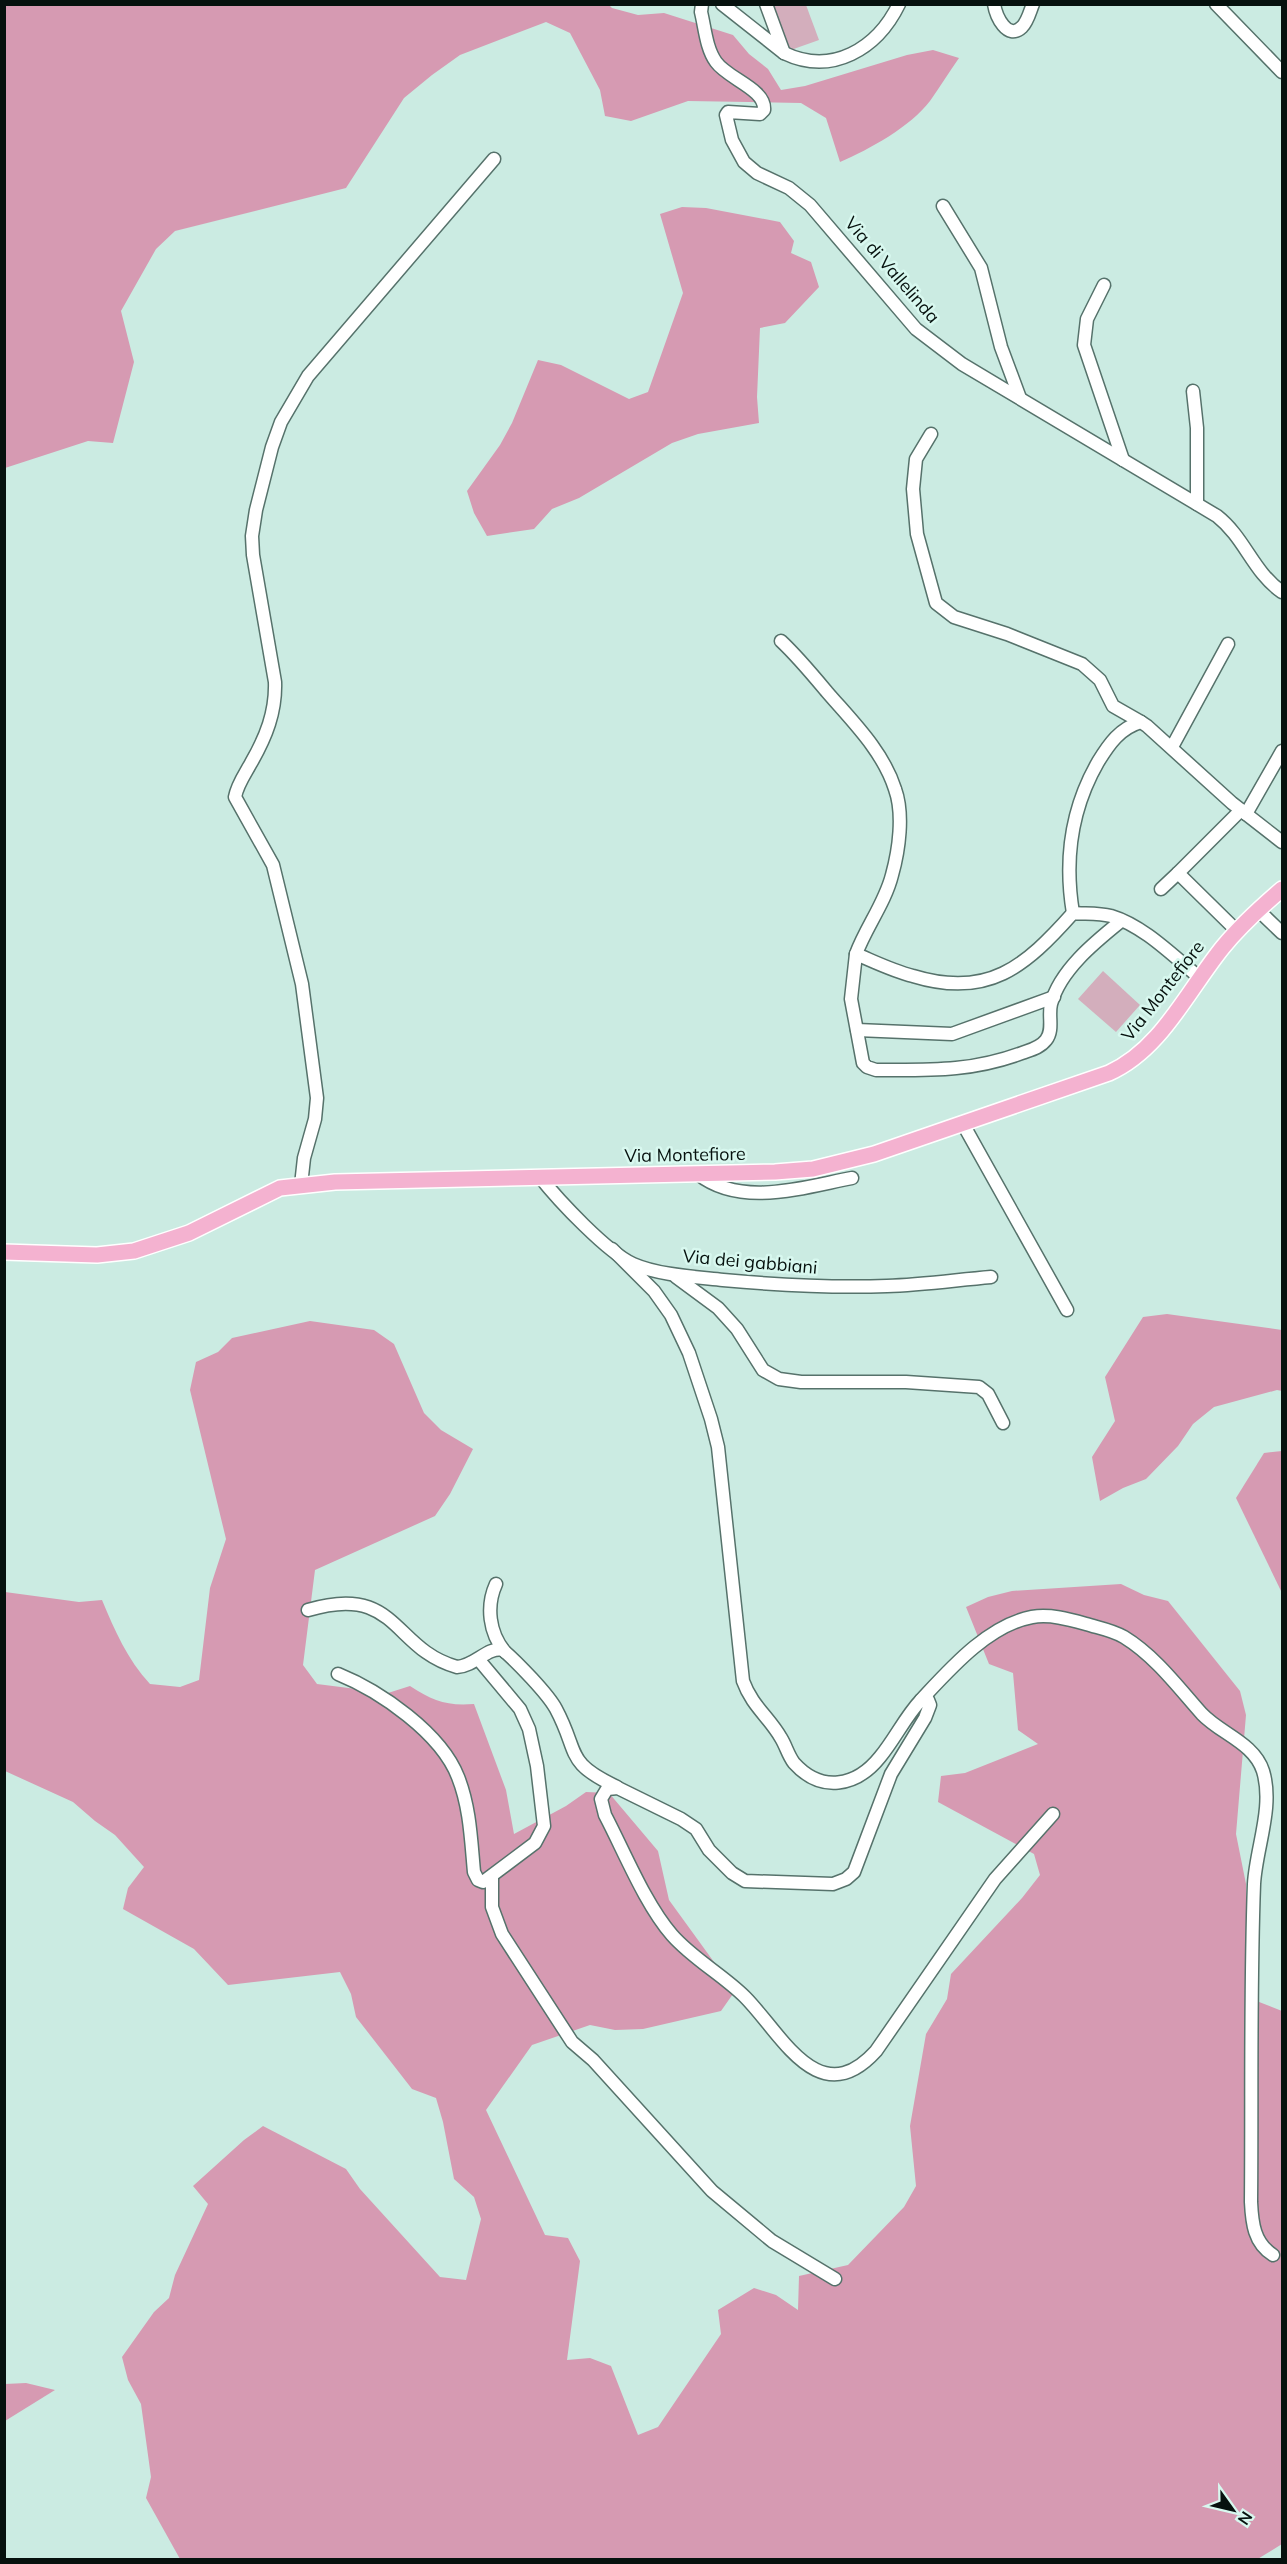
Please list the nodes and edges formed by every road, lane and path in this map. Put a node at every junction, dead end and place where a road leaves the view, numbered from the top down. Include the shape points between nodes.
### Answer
1 (702, 4) edge
2 (722, 4) edge
3 (766, 4) edge
4 (899, 4) edge
5 (994, 4) edge
6 (1033, 4) edge
7 (1215, 4) edge
8 (784, 52) junction
9 (1282, 72) edge
10 (494, 159) dead end
11 (943, 206) dead end
12 (1104, 285) dead end
13 (1193, 390) dead end
14 (1020, 398) junction
15 (931, 434) dead end
16 (1123, 460) junction
17 (1197, 504) junction
18 (1282, 592) edge
19 (781, 641) dead end
20 (1228, 644) dead end
21 (1141, 722) junction
22 (1172, 747) junction
23 (1282, 751) edge
24 (1243, 812) junction
25 (1282, 842) edge
26 (1178, 873) junction
27 (1161, 889) dead end
28 (1282, 890) edge
29 (1258, 910) junction
30 (1073, 913) junction
31 (1121, 921) junction
32 (1237, 932) junction
33 (1282, 933) edge
34 (856, 954) junction
35 (1200, 978) junction
36 (1054, 997) junction
37 (857, 1030) junction
38 (963, 1124) junction
39 (698, 1174) junction
40 (540, 1177) junction
41 (852, 1178) dead end
42 (301, 1185) junction
43 (612, 1250) junction
44 (4, 1252) edge
45 (670, 1273) junction
46 (991, 1276) dead end
47 (1067, 1310) dead end
48 (1003, 1423) dead end
49 (496, 1584) dead end
50 (308, 1610) dead end
51 (505, 1652) junction
52 (479, 1660) junction
53 (338, 1674) dead end
54 (921, 1700) junction
55 (629, 1792) junction
56 (1053, 1814) dead end
57 (492, 1877) junction
58 (1273, 2255) dead end
59 (835, 2279) dead end

1 - 14 street, Via di Vallelinda via 709,48 716,62 764,102 764,110 759,114 732,110 726,116 732,140 744,162 794,192 816,211 924,335 962,364
2 - 8 street
3 - 8 street
4 - 8 street via 879,36 845,58 815,61
5 - 6 street via 999,21 1013,30 1024,24
7 - 9 street
10 - 42 street via 299,389 275,438 254,516 253,555 275,699 266,733 235,797 273,865 302,984 317,1098
11 - 14 street via 979,262
12 - 16 street via 1086,324 1084,345
13 - 17 street
14 - 16 street, Via di Vallelinda
15 - 21 street via 916,459 913,489 917,534 938,606 954,617 1083,664 1100,680 1113,706
16 - 17 street, Via di Vallelinda
17 - 18 street, Via di Vallelinda via 1235,532 1261,574
19 - 34 street via 855,723 880,758 897,793 898,833 893,872
20 - 22 street
21 - 22 street
21 - 30 street via 1124,729 1112,742 1080,798 1069,858
22 - 24 street
23 - 24 street
24 - 25 street
24 - 26 street
26 - 27 street
26 - 32 street
28 - 29 main road, Via Montefiore
29 - 32 main road, Via Montefiore
29 - 33 street
30 - 31 street via 1106,915
30 - 34 street via 1027,959 978,983 960,985 915,977
31 - 35 street via 1142,932
31 - 36 street via 1076,963
32 - 35 main road, Via Montefiore
34 - 37 street via 851,994
35 - 38 main road, Via Montefiore via 1154,1040 1127,1064
36 - 37 street via 952,1034
36 - 37 street via 1050,1029 1044,1042 1034,1049 978,1067 870,1068 862,1060
38 - 39 main road, Via Montefiore via 821,1168
38 - 47 street
39 - 40 main road, Via Montefiore
39 - 41 street via 720,1188 745,1193
40 - 42 main road, Via Montefiore
40 - 43 street, Via dei gabbiani
42 - 44 main road, Via Montefiore via 268,1193 189,1233 134,1251 97,1255
43 - 45 street, Via dei gabbiani via 635,1264
43 - 54 street via 654,1292 689,1353 718,1447 741,1673 752,1701 780,1736 793,1761 816,1780 832,1784 857,1776 877,1760
45 - 46 street, Via dei gabbiani via 799,1287 888,1286
45 - 48 street via 718,1308 737,1329 760,1366 774,1378 979,1387 988,1394
49 - 51 street via 491,1598 491,1622
50 - 52 street via 332,1603 360,1604 381,1613 442,1661 457,1667
51 - 52 street via 495,1649
51 - 55 street via 555,1707 581,1765
52 - 57 street via 520,1709 529,1729 543,1822 535,1843
53 - 57 street via 380,1694 448,1758 467,1808 476,1877 483,1882
54 - 55 street via 930,1703 928,1712 891,1774 854,1872 837,1883 745,1881 709,1850 696,1830
54 - 58 street via 970,1650 995,1633 1032,1617 1061,1618 1110,1630 1125,1638 1155,1662 1209,1722 1248,1748 1258,1760 1266,1797 1254,1884 1251,2202 1255,2233
55 - 56 street via 607,1789 601,1797 602,1808 664,1925 680,1944 745,1997 799,2060 812,2069 832,2074 862,2064 876,2051 995,1879
57 - 59 street via 492,1907 502,1934 572,2042 718,2196 777,2245

